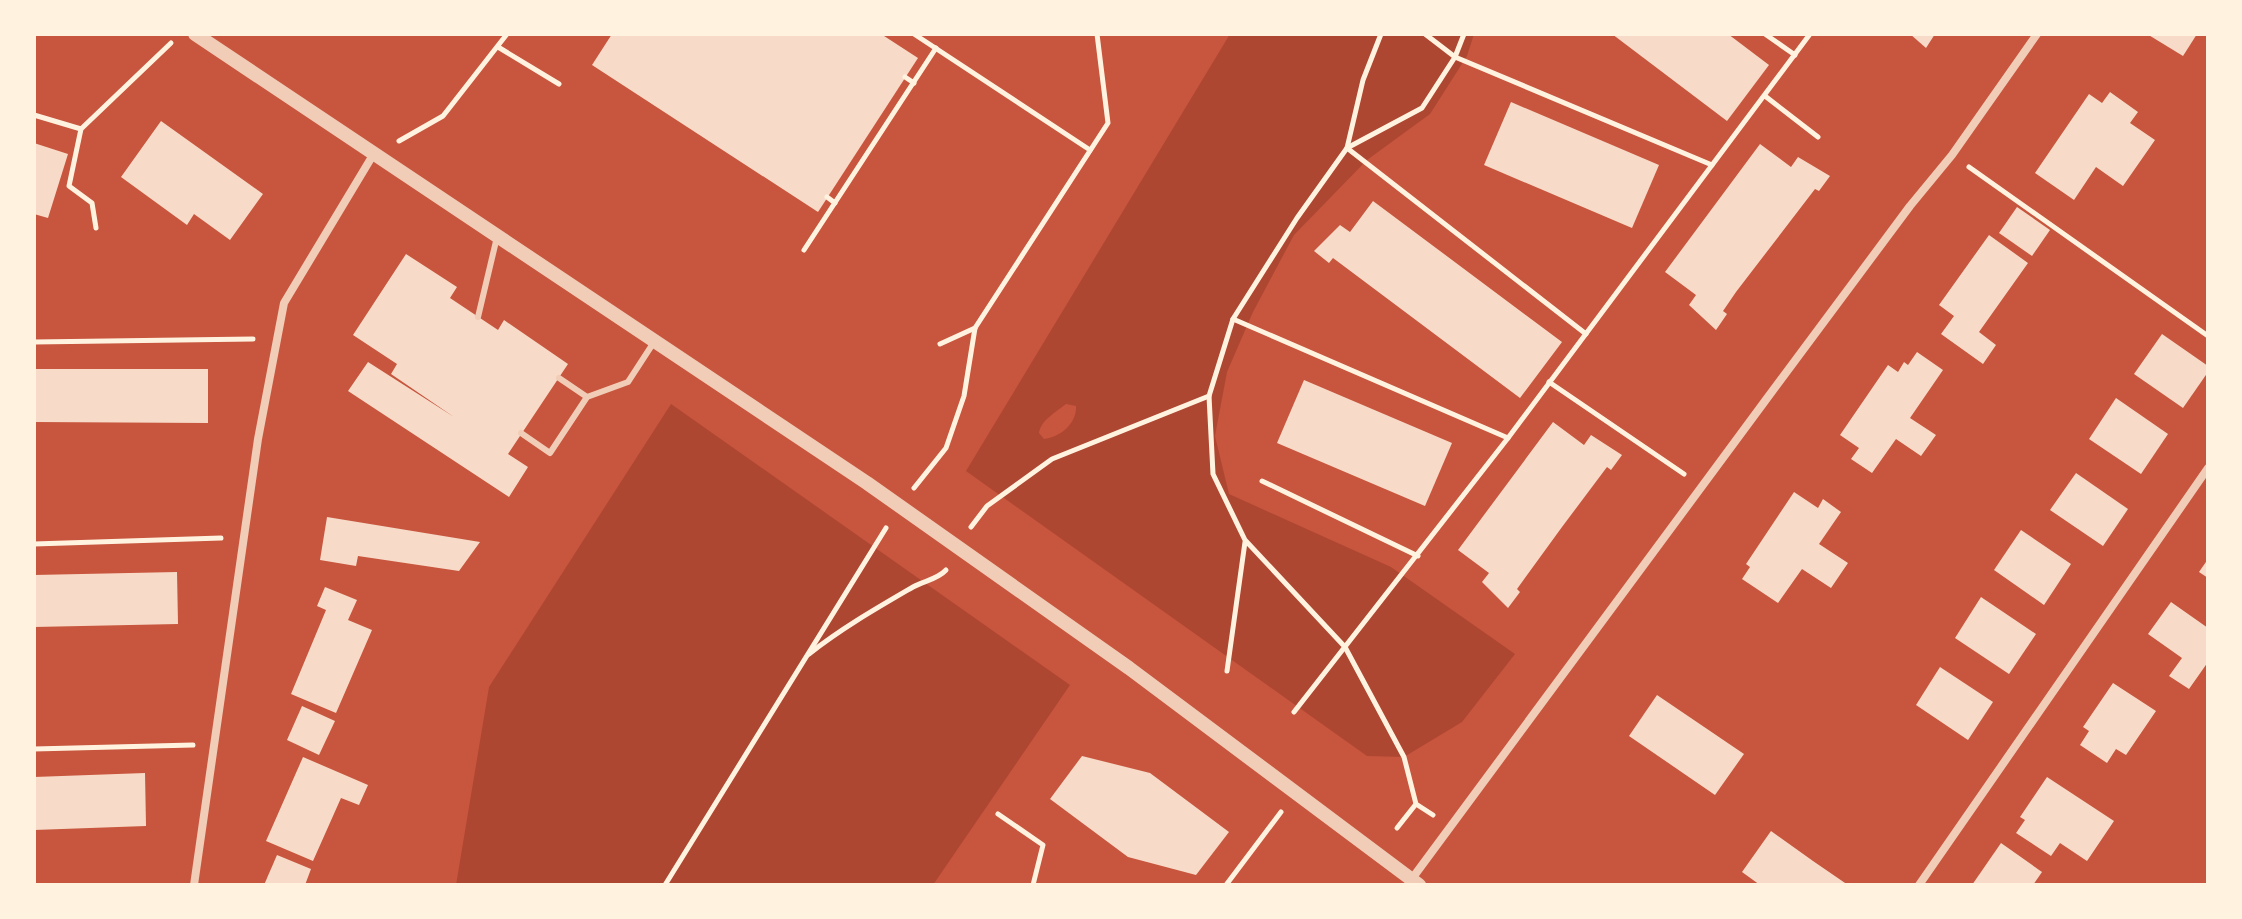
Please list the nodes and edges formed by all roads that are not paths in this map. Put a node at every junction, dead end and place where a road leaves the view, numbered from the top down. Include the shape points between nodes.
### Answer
1 (195, 34) edge
2 (2037, 34) edge
3 (373, 155) junction
4 (497, 237) junction
5 (478, 317) dead end
6 (655, 340) junction
7 (559, 378) dead end
8 (587, 397) junction
9 (521, 433) dead end
10 (2208, 468) edge
11 (1413, 883) edge
12 (194, 885) edge
13 (1919, 885) edge

1 - 3 street
2 - 11 street
3 - 4 street
3 - 12 street via 284,303 258,439
4 - 5 lane
4 - 6 street
6 - 8 lane via 628,382
6 - 11 street via 1129,668
7 - 8 lane
8 - 9 lane via 550,453
10 - 13 street

